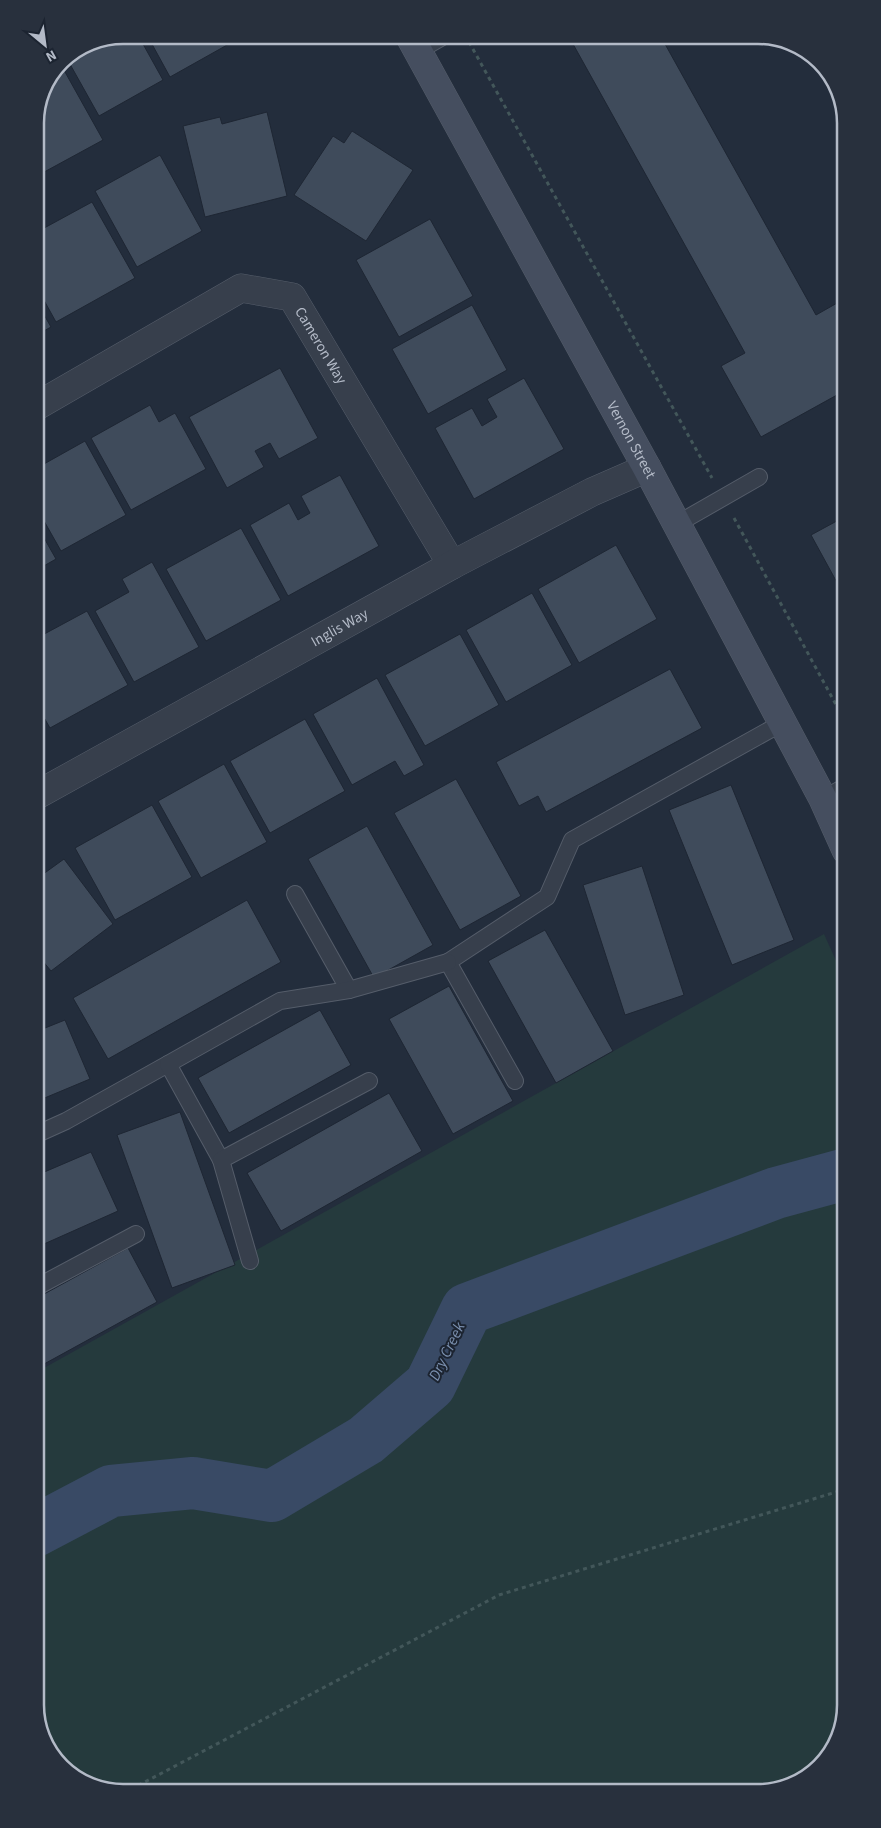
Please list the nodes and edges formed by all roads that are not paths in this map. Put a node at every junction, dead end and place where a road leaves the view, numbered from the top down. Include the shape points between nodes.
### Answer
1 (415, 44) edge
2 (44, 402) edge
3 (647, 468) junction
4 (759, 477) dead end
5 (677, 524) junction
6 (452, 566) junction
7 (782, 723) junction
8 (44, 791) edge
9 (837, 791) edge
10 (823, 799) junction
11 (837, 830) edge
12 (295, 894) dead end
13 (448, 962) junction
14 (349, 990) junction
15 (168, 1064) junction
16 (368, 1081) dead end
17 (515, 1081) dead end
18 (44, 1131) edge
19 (221, 1160) junction
20 (136, 1234) dead end
21 (250, 1260) dead end
22 (44, 1283) edge

1 - 3 main road, Vernon Street
2 - 6 street, Cameron Way via 241,288 292,297
3 - 5 main road, Vernon Street
3 - 6 street, Inglis Way via 592,492
4 - 5 lane
5 - 7 main road, Vernon Street
6 - 8 street, Inglis Way
7 - 10 main road, Vernon Street
7 - 13 lane via 572,840 547,897
9 - 10 lane
10 - 11 main road, Vernon Street
12 - 14 lane
13 - 14 lane
13 - 17 lane
14 - 15 lane via 280,1001
15 - 18 lane
15 - 19 lane
16 - 19 lane
19 - 21 lane
20 - 22 lane

